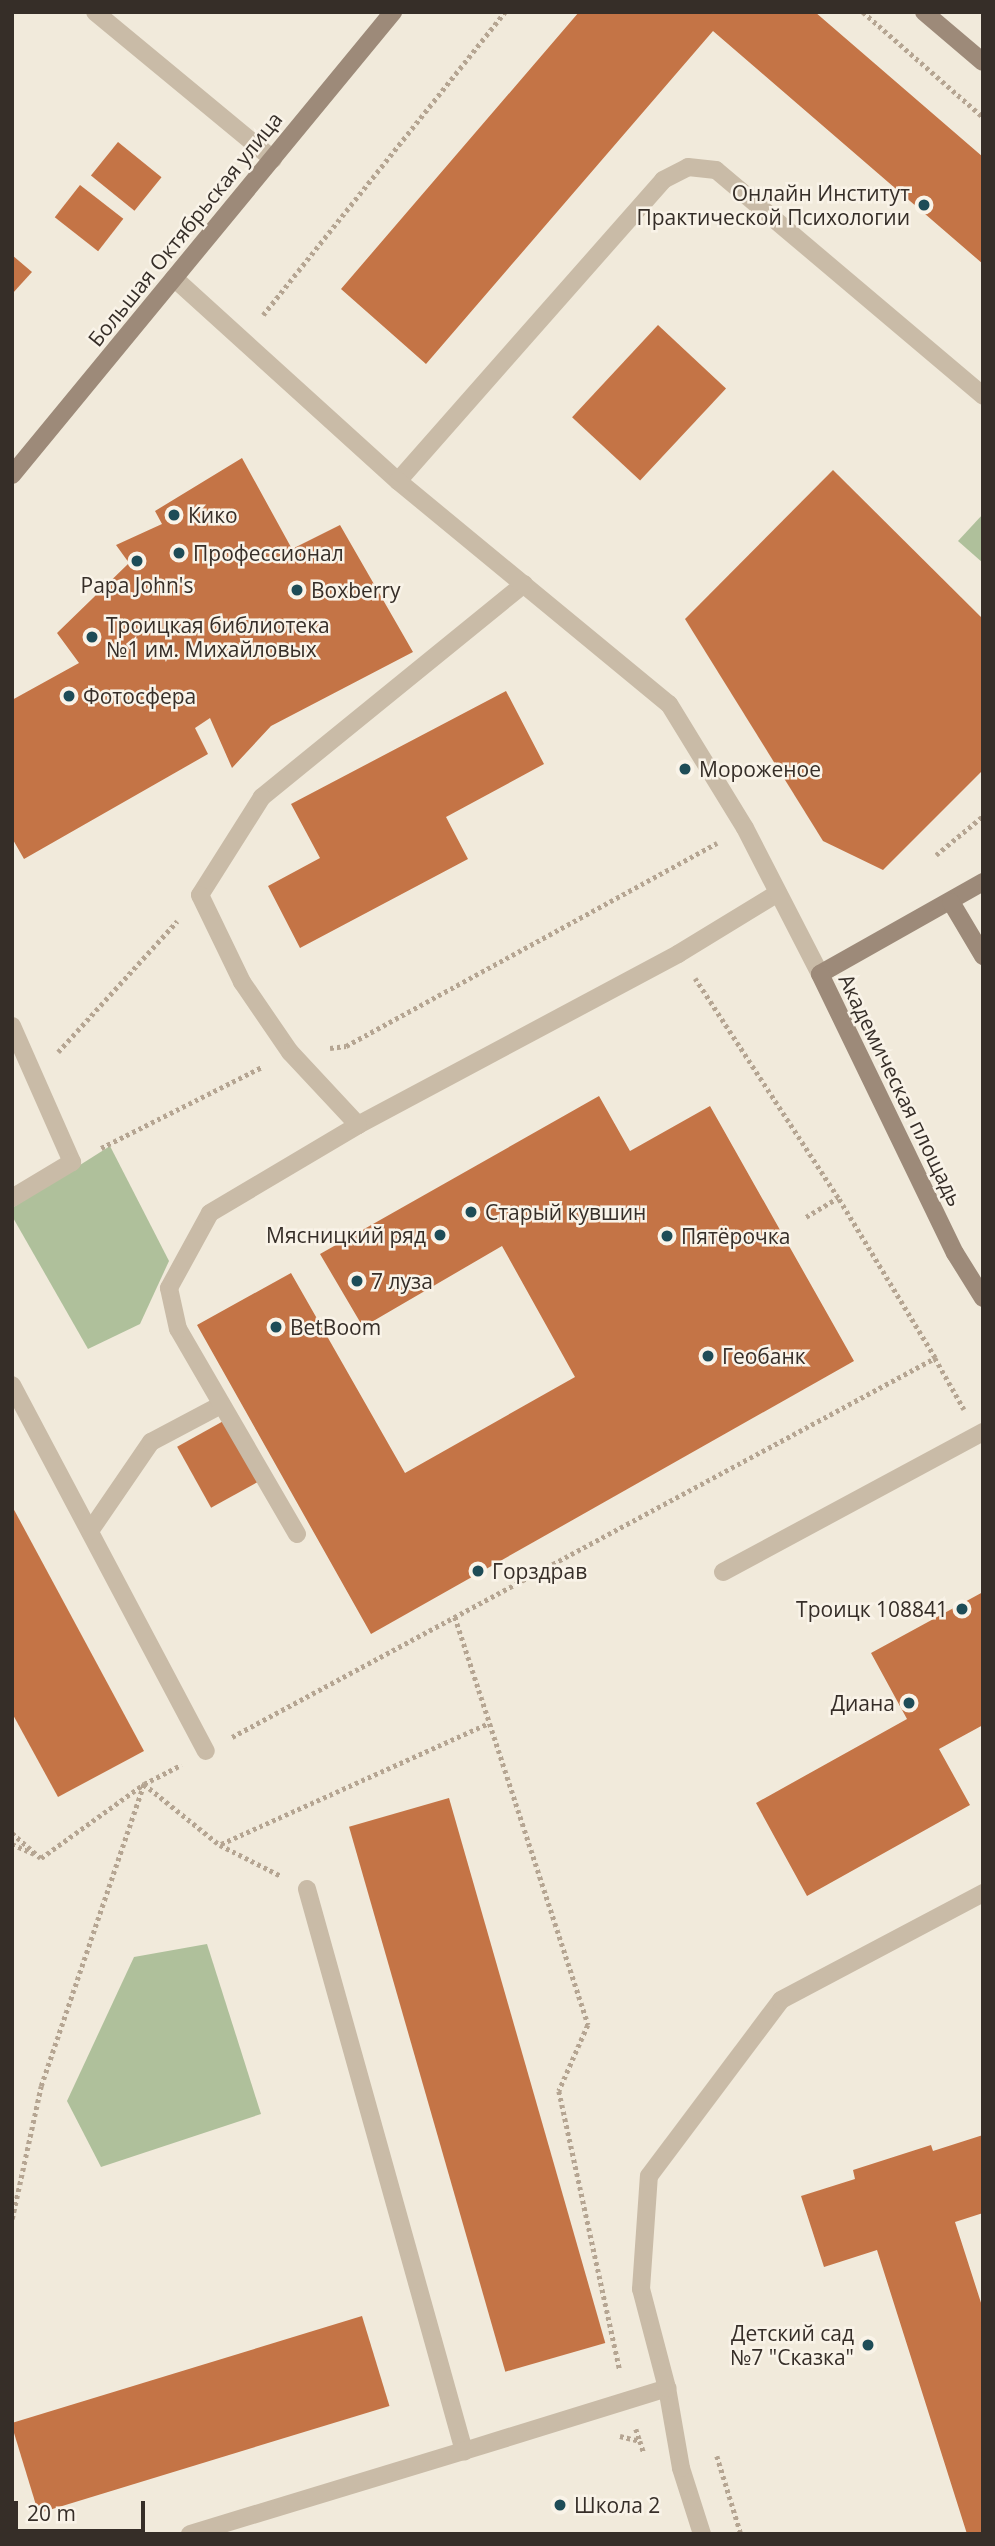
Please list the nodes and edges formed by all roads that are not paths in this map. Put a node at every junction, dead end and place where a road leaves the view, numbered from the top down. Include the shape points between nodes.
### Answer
1 (95, 12) edge
2 (393, 12) edge
3 (925, 12) edge
4 (983, 62) edge
5 (272, 159) junction
6 (174, 278) junction
7 (983, 396) edge
8 (12, 475) edge
9 (398, 481) junction
10 (524, 584) junction
11 (983, 882) edge
12 (778, 893) junction
13 (951, 902) junction
14 (983, 956) edge
15 (820, 974) junction
16 (12, 1026) edge
17 (358, 1125) junction
18 (12, 1198) edge
19 (983, 1298) edge
20 (12, 1385) edge
21 (221, 1405) junction
22 (980, 1432) edge
23 (90, 1531) junction
24 (297, 1534) dead end
25 (723, 1573) dead end
26 (206, 1751) road end
27 (307, 1889) road end
28 (983, 1893) edge
29 (667, 2388) junction
30 (464, 2451) junction
31 (190, 2534) edge
32 (702, 2534) edge

1 - 5 street
2 - 5 main road, Большая Октябрьская улица
3 - 4 main road
5 - 6 main road, Большая Октябрьская улица
6 - 8 main road, Большая Октябрьская улица
6 - 9 street
7 - 9 street via 716,170 688,167 663,180
9 - 10 street
10 - 12 street via 670,704 745,828
10 - 17 street via 262,796 200,895 242,982 290,1052
11 - 13 main road
12 - 15 street
12 - 17 street via 678,954
13 - 14 main road
13 - 15 main road
15 - 19 main road, Академическая площадь via 955,1253
16 - 18 street via 72,1162
17 - 21 street via 211,1213 169,1288 178,1329
20 - 23 street
21 - 23 street via 151,1442
21 - 24 street
22 - 25 street
23 - 26 street
27 - 30 street
28 - 29 street via 781,2000 649,2176 640,2289
29 - 30 street
29 - 32 street via 681,2468
30 - 31 street

